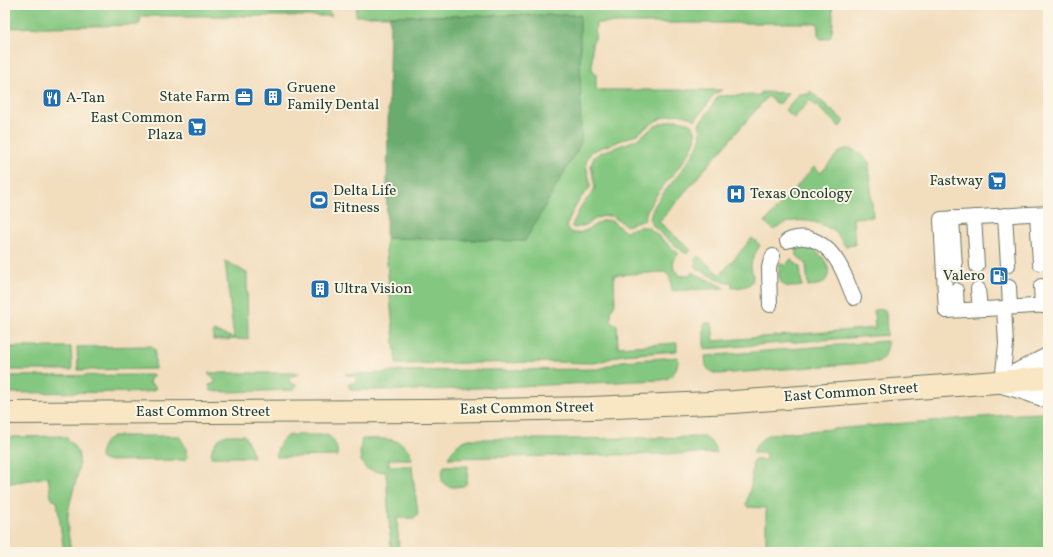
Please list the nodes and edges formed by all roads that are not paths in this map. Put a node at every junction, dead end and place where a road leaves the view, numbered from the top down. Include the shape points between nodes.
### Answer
1 (1043, 213) edge
2 (1005, 215) junction
3 (974, 217) junction
4 (952, 218) junction
5 (787, 241) dead end
6 (773, 256) dead end
7 (1040, 263) dead end
8 (1008, 265) dead end
9 (977, 266) dead end
10 (955, 267) dead end
11 (1041, 286) dead end
12 (1009, 287) dead end
13 (978, 289) dead end
14 (956, 290) dead end
15 (854, 298) dead end
16 (770, 305) dead end
17 (1045, 306) edge
18 (1007, 307) junction
19 (980, 309) junction
20 (957, 310) junction
21 (1048, 359) edge
22 (1048, 378) edge
23 (1002, 382) junction
24 (1048, 397) edge
25 (5, 413) edge

1 - 2 lane
1 - 7 lane
2 - 3 lane
2 - 8 lane
3 - 4 lane
3 - 9 lane
4 - 10 lane
4 - 20 lane via 941,219 946,310
5 - 15 lane via 793,238 811,238 824,246 839,264
6 - 16 lane via 769,268
11 - 17 lane
12 - 18 lane
13 - 19 lane
14 - 20 lane
17 - 18 lane
18 - 19 lane
18 - 23 lane
19 - 20 lane
21 - 23 street
22 - 23 main road, East Common Street
23 - 24 street
23 - 25 main road, East Common Street via 710,403 591,408

